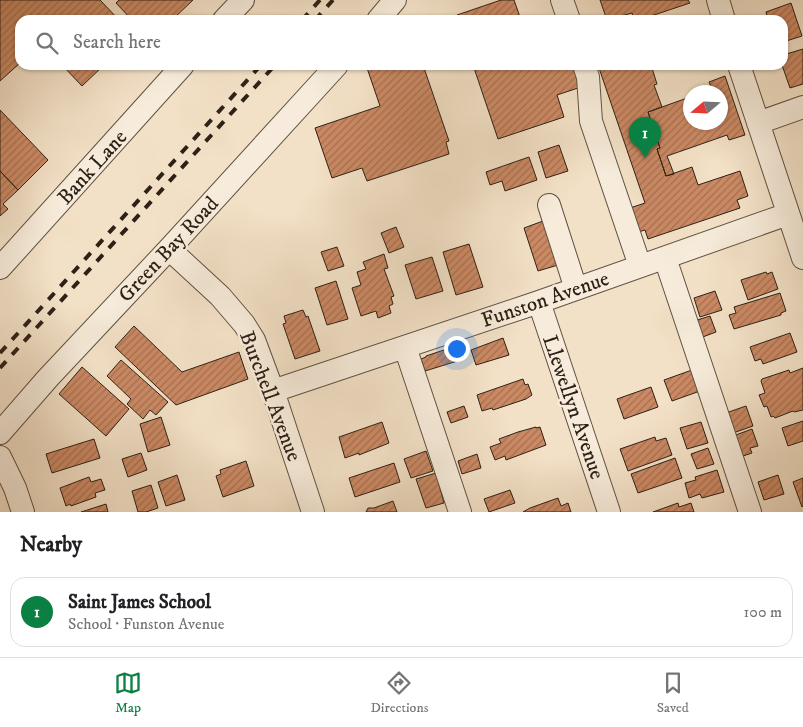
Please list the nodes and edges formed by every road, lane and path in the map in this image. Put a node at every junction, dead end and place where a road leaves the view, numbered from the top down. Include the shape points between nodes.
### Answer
1 (243, 0) edge
2 (395, 0) edge
3 (562, 0) edge
4 (718, 0) edge
5 (229, 15) edge
6 (382, 15) edge
7 (567, 15) edge
8 (722, 15) edge
9 (178, 70) edge
10 (331, 70) edge
11 (586, 70) edge
12 (741, 70) edge
13 (803, 108) edge
14 (758, 123) junction
15 (549, 205) dead end
16 (788, 214) junction
17 (169, 249) junction
18 (665, 258) junction
19 (803, 258) edge
20 (640, 266) junction
21 (0, 268) edge
22 (576, 289) junction
23 (539, 302) junction
24 (405, 347) junction
25 (273, 391) junction
26 (0, 433) edge
27 (0, 457) edge
28 (23, 512) edge
29 (313, 512) edge
30 (460, 512) edge
31 (609, 512) edge
32 (750, 512) edge

1 - 5 street
2 - 6 street
3 - 7 street
4 - 8 street
9 - 21 street, Bank Lane
10 - 17 street, Green Bay Road
11 - 20 street via 591,121
12 - 14 street
13 - 14 street
14 - 16 street
15 - 22 street
16 - 18 street, Funston Avenue
16 - 19 street
17 - 25 street, Burchell Avenue via 220,296 244,324 254,340
17 - 26 street, Green Bay Road
18 - 20 street, Funston Avenue
18 - 32 street
20 - 22 street, Funston Avenue
22 - 23 street, Funston Avenue
23 - 24 street, Funston Avenue
23 - 31 street, Llewellyn Avenue
24 - 25 street, Funston Avenue
24 - 30 street
25 - 29 street, Burchell Avenue
27 - 28 street

